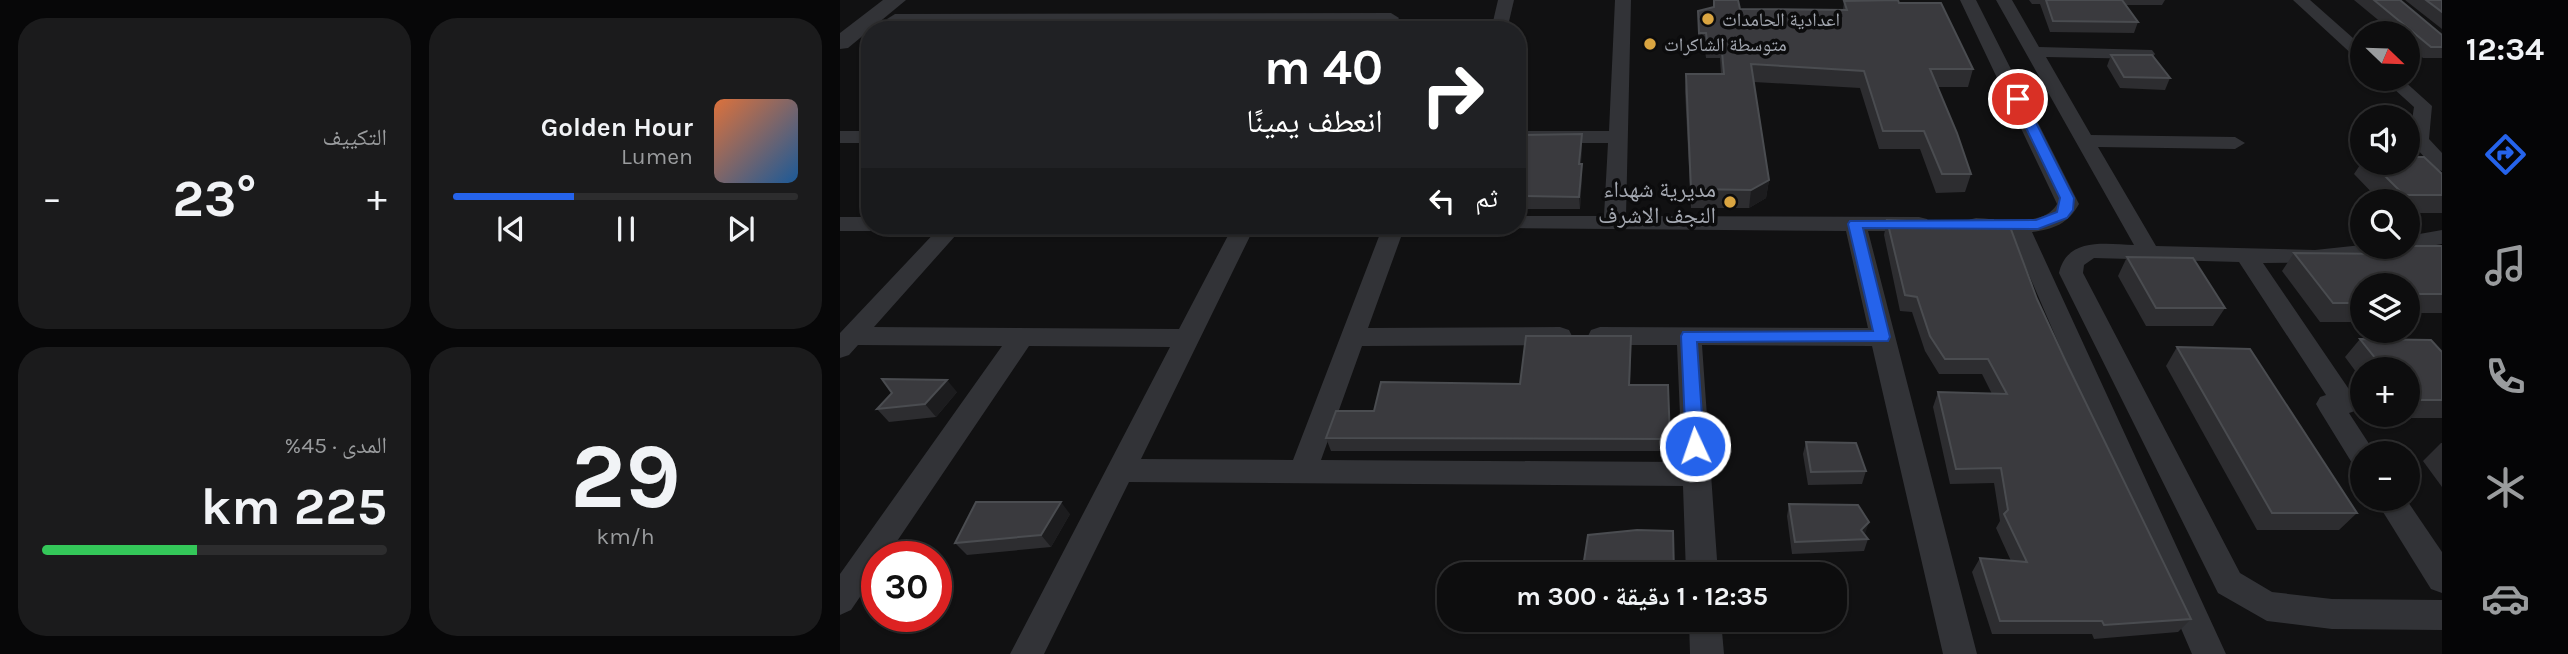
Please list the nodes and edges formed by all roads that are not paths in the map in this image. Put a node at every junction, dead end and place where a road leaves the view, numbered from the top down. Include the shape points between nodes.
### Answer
1 (919, 0) edge
2 (1261, 0) edge
3 (1399, 0) edge
4 (1506, 0) edge
5 (1623, 0) edge
6 (1968, 0) edge
7 (2004, 0) edge
8 (2301, 0) edge
9 (890, 16) edge
10 (1141, 16) junction
11 (1249, 17) junction
12 (1018, 18) junction
13 (1015, 21) edge
14 (1137, 21) edge
15 (1328, 21) edge
16 (1389, 21) edge
17 (1501, 21) edge
18 (861, 32) edge
19 (840, 43) edge
20 (2350, 43) edge
21 (861, 46) edge
22 (2034, 52) junction
23 (2146, 54) edge
24 (840, 63) edge
25 (2406, 91) edge
26 (2420, 116) edge
27 (2420, 119) edge
28 (2442, 119) edge
29 (840, 137) edge
30 (861, 137) edge
31 (1526, 137) edge
32 (1617, 137) junction
33 (2085, 141) junction
34 (2420, 141) edge
35 (2235, 143) dead end
36 (2442, 165) edge
37 (1526, 223) edge
38 (1615, 223) junction
39 (840, 224) edge
40 (861, 224) edge
41 (1855, 224) junction
42 (2018, 225) junction
43 (945, 235) edge
44 (1239, 235) edge
45 (1391, 235) edge
46 (2442, 237) edge
47 (2420, 241) edge
48 (2149, 253) junction
49 (2350, 254) edge
50 (2246, 255) junction
51 (1023, 335) junction
52 (1689, 336) junction
53 (1354, 337) junction
54 (1882, 337) junction
55 (1187, 338) junction
56 (846, 342) edge
57 (2352, 441) edge
58 (1119, 470) junction
59 (1303, 471) junction
60 (1696, 474) junction
61 (2398, 511) edge
62 (1701, 562) edge
63 (2442, 579) edge
64 (840, 600) edge
65 (2442, 615) edge
66 (1705, 632) edge
67 (1027, 654) edge
68 (1707, 654) edge
69 (1960, 654) edge
70 (2209, 654) edge

1 - 9 street
2 - 11 street
3 - 16 street
4 - 17 street
5 - 32 street
6 - 42 street via 2067,198 2066,210 2056,219
7 - 22 street
8 - 20 street
9 - 12 street
10 - 11 street
10 - 12 street
10 - 14 street
11 - 15 street
12 - 13 street
18 - 19 street
21 - 24 street
22 - 23 street
22 - 33 street
25 - 26 street via 2423,106
27 - 28 street
29 - 30 street
31 - 32 street
32 - 38 street
33 - 35 street
33 - 48 street
34 - 36 street
37 - 38 street
38 - 41 street
39 - 40 street
41 - 42 street
41 - 54 street
42 - 70 street
43 - 56 street
44 - 55 street
45 - 53 street
46 - 47 street
48 - 50 street
48 - 65 street via 2089,251 2073,262 2071,273 2229,583 2267,606 2332,614
49 - 50 street
50 - 57 street via 2346,404 2329,404
51 - 55 street
51 - 56 street
51 - 64 street
52 - 53 street
52 - 54 street
52 - 60 street
53 - 59 street
54 - 69 street
55 - 58 street
58 - 59 street
58 - 67 street
59 - 60 street
60 - 62 street
61 - 63 street
66 - 68 street

